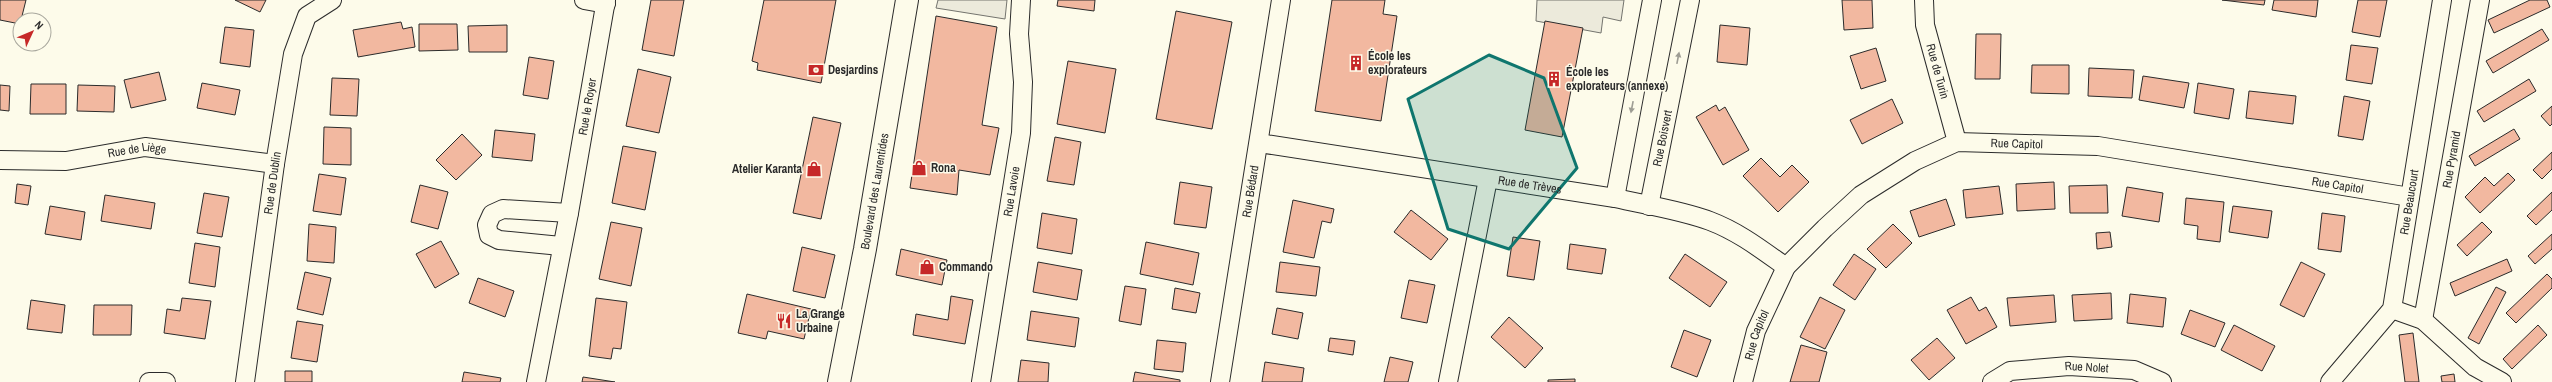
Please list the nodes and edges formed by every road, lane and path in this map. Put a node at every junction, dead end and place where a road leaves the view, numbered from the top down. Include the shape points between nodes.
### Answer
1 (332, 0) edge
2 (584, 0) edge
3 (907, 0) edge
4 (1021, 0) edge
5 (1281, 0) edge
6 (1652, 0) edge
7 (1690, 0) edge
8 (1924, 0) edge
9 (2442, 0) edge
10 (2480, 0) edge
11 (606, 2) edge
12 (1957, 142) junction
13 (1259, 143) junction
14 (0, 160) edge
15 (275, 164) junction
16 (1488, 179) junction
17 (2410, 197) junction
18 (1615, 198) junction
19 (1648, 206) junction
20 (569, 213) junction
21 (561, 246) junction
22 (1786, 267) junction
23 (2392, 309) junction
24 (2423, 320) junction
25 (1453, 381) edge
26 (149, 382) edge
27 (166, 382) edge
28 (245, 382) edge
29 (536, 382) edge
30 (839, 382) edge
31 (981, 382) edge
32 (1220, 382) edge
33 (1743, 382) edge
34 (1992, 382) edge
35 (2162, 382) edge
36 (2330, 382) edge
37 (2502, 382) edge

1 - 15 street, Rue de Dublin via 307,16 293,54
2 - 11 street
3 - 30 main road, Boulevard des Laurentides
4 - 31 street, Rue Lavoie via 1021,133
5 - 13 street, Rue Bédard
6 -> 18 street
19 -> 7 street, Rue Boisvert
8 - 12 street, Rue de Turin via 1925,25
9 - 17 street, Rue Beaucourt
10 - 24 street, Rue Pyramid
11 - 20 street, Rue le Royer
12 - 17 street, Rue Capitol via 2098,146
12 - 22 street, Rue Capitol via 1915,161 1861,195
13 - 16 street, Rue de Trèves
13 - 32 street, Rue Bédard
14 - 15 street, Rue de Liège via 66,161 145,147
15 - 28 street, Rue de Dublin
16 - 18 street, Rue de Trèves
16 - 25 street
17 - 23 street, Rue Beaucourt
18 - 19 street, Rue de Trèves
19 - 22 street, Rue de Trèves via 1709,221 1745,238
20 - 21 street, Rue le Royer
20 - 21 street via 503,209 492,214 487,225 489,235 500,240
21 - 29 street, Rue le Royer
22 - 33 street, Rue Capitol via 1756,331
23 - 24 street
23 - 36 street
24 - 37 street via 2475,367
26 - 27 street
34 - 35 street, Rue Nolet via 2010,371 2069,366 2134,370

